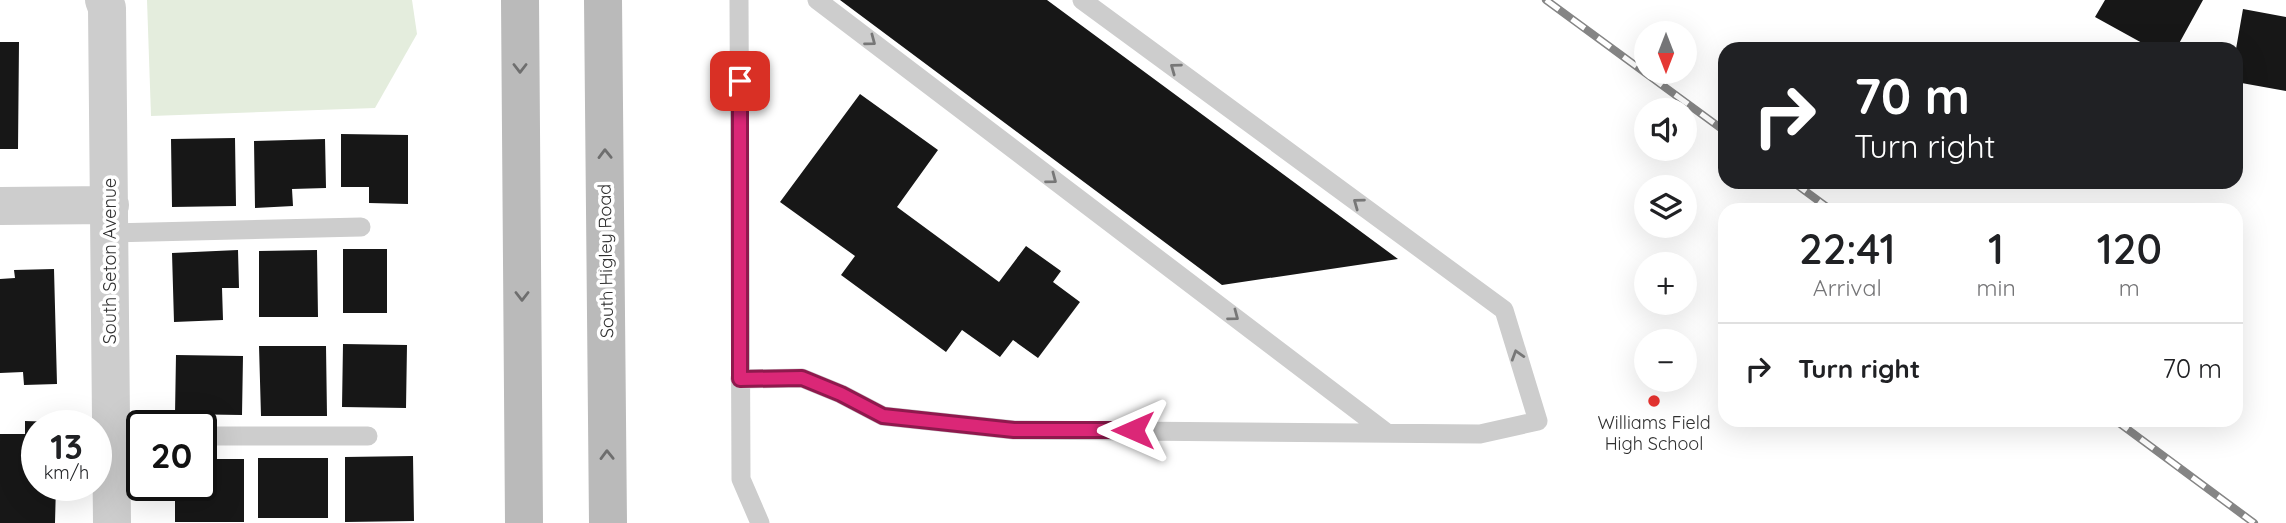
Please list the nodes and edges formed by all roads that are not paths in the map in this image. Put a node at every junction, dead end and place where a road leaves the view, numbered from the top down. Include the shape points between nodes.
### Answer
1 (104, 0) edge
2 (520, 0) edge
3 (603, 0) edge
4 (739, 0) edge
5 (817, 0) edge
6 (1082, 0) edge
7 (0, 205) edge
8 (110, 219) junction
9 (361, 227) dead end
10 (740, 379) junction
11 (126, 424) edge
12 (1387, 433) junction
13 (217, 436) edge
14 (368, 436) dead end
15 (126, 443) edge
16 (112, 523) edge
17 (524, 523) edge
18 (608, 523) edge
19 (760, 523) edge

1 - 8 street, South Seton Avenue
2 -> 17 main road
18 -> 3 main road, South Higley Road
4 - 10 lane
5 -> 12 lane
12 -> 6 lane via 1480,434 1538,421 1504,310
7 - 8 street
8 - 9 lane
8 - 11 street, South Seton Avenue
10 - 12 lane via 802,378 883,416 1014,430
10 - 19 lane via 741,479
13 - 14 lane
15 - 16 street, South Seton Avenue

